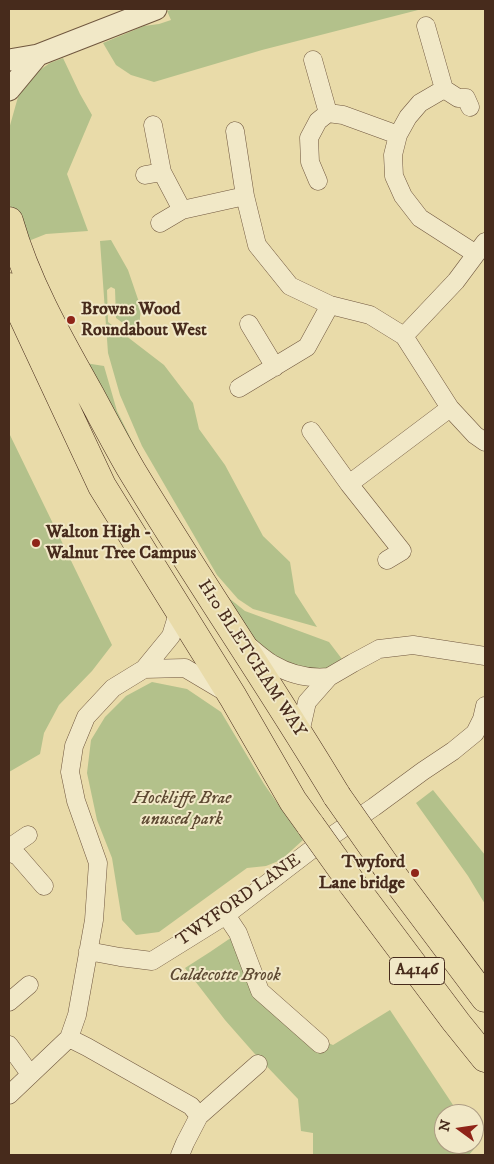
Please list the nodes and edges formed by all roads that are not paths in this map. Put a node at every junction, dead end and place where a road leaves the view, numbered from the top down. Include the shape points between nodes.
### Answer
1 (156, 9) edge
2 (426, 26) dead end
3 (38, 55) junction
4 (9, 60) edge
5 (313, 60) dead end
6 (9, 90) edge
7 (444, 90) junction
8 (470, 107) dead end
9 (328, 113) junction
10 (153, 125) dead end
11 (235, 131) dead end
12 (398, 135) junction
13 (318, 181) dead end
14 (245, 196) junction
15 (182, 210) junction
16 (160, 224) dead end
17 (12, 233) edge
18 (481, 248) edge
19 (18, 289) edge
20 (330, 305) junction
21 (250, 324) dead end
22 (404, 336) junction
23 (275, 367) junction
24 (239, 388) dead end
25 (450, 408) junction
26 (310, 431) dead end
27 (485, 442) edge
28 (349, 484) junction
29 (403, 555) dead end
30 (178, 610) junction
31 (236, 636) junction
32 (485, 656) edge
33 (144, 669) junction
34 (329, 677) junction
35 (233, 697) junction
36 (485, 706) edge
37 (300, 733) junction
38 (28, 835) dead end
39 (9, 848) edge
40 (9, 852) edge
41 (44, 886) dead end
42 (226, 915) junction
43 (88, 951) junction
44 (29, 985) dead end
45 (485, 998) edge
46 (9, 1002) edge
47 (69, 1038) junction
48 (320, 1044) dead end
49 (9, 1045) edge
50 (485, 1058) edge
51 (258, 1064) dead end
52 (30, 1074) junction
53 (9, 1095) edge
54 (199, 1116) junction
55 (180, 1155) edge

1 - 3 street
2 - 7 street
3 - 4 street
3 - 6 street
5 - 9 street
7 - 8 street via 458,98 466,98
7 - 12 street via 420,103
9 - 12 street via 343,115
9 - 13 street via 318,121 309,138 310,162
10 - 15 street via 153,173
11 - 14 street
12 - 18 street via 393,154 394,176 403,196 420,218
14 - 15 street
14 - 20 street via 257,245 290,286
15 - 16 street
17 - 19 highway, H10 BLETCHAM WAY / A4146
18 - 22 street via 456,281
19 - 30 highway, H10 BLETCHAM WAY / A4146 via 102,486
19 - 31 highway, H10 BLETCHAM WAY / A4146 via 64,348 131,469
20 - 22 street via 370,315
20 - 23 street via 307,347
21 - 23 street
22 - 25 street
23 - 24 street
25 - 27 street
25 - 28 street
26 - 28 street
28 - 29 street
30 - 33 street via 171,636
30 - 35 highway, H10 BLETCHAM WAY / A4146
31 - 34 street via 272,664 296,674
31 - 37 highway, H10 BLETCHAM WAY / A4146
32 - 34 street via 413,645 379,649
33 - 35 street via 184,668
33 - 43 street via 112,688 86,717 74,746 70,772 76,801 98,863
34 - 37 street via 307,702
35 - 50 highway, H10 BLETCHAM WAY / A4146, bridge via 293,801
36 - 42 street, TWYFORD LANE via 475,733 453,751 311,850
37 - 45 highway, H10 BLETCHAM WAY / A4146, bridge via 337,796
38 - 39 street
40 - 41 street via 18,856
42 - 43 street, TWYFORD LANE via 152,961
42 - 48 street via 238,933 260,991
43 - 47 street via 77,1015
44 - 46 street
47 - 52 street
47 - 54 street via 191,1106
49 - 52 street
51 - 54 street
52 - 53 street
54 - 55 street

